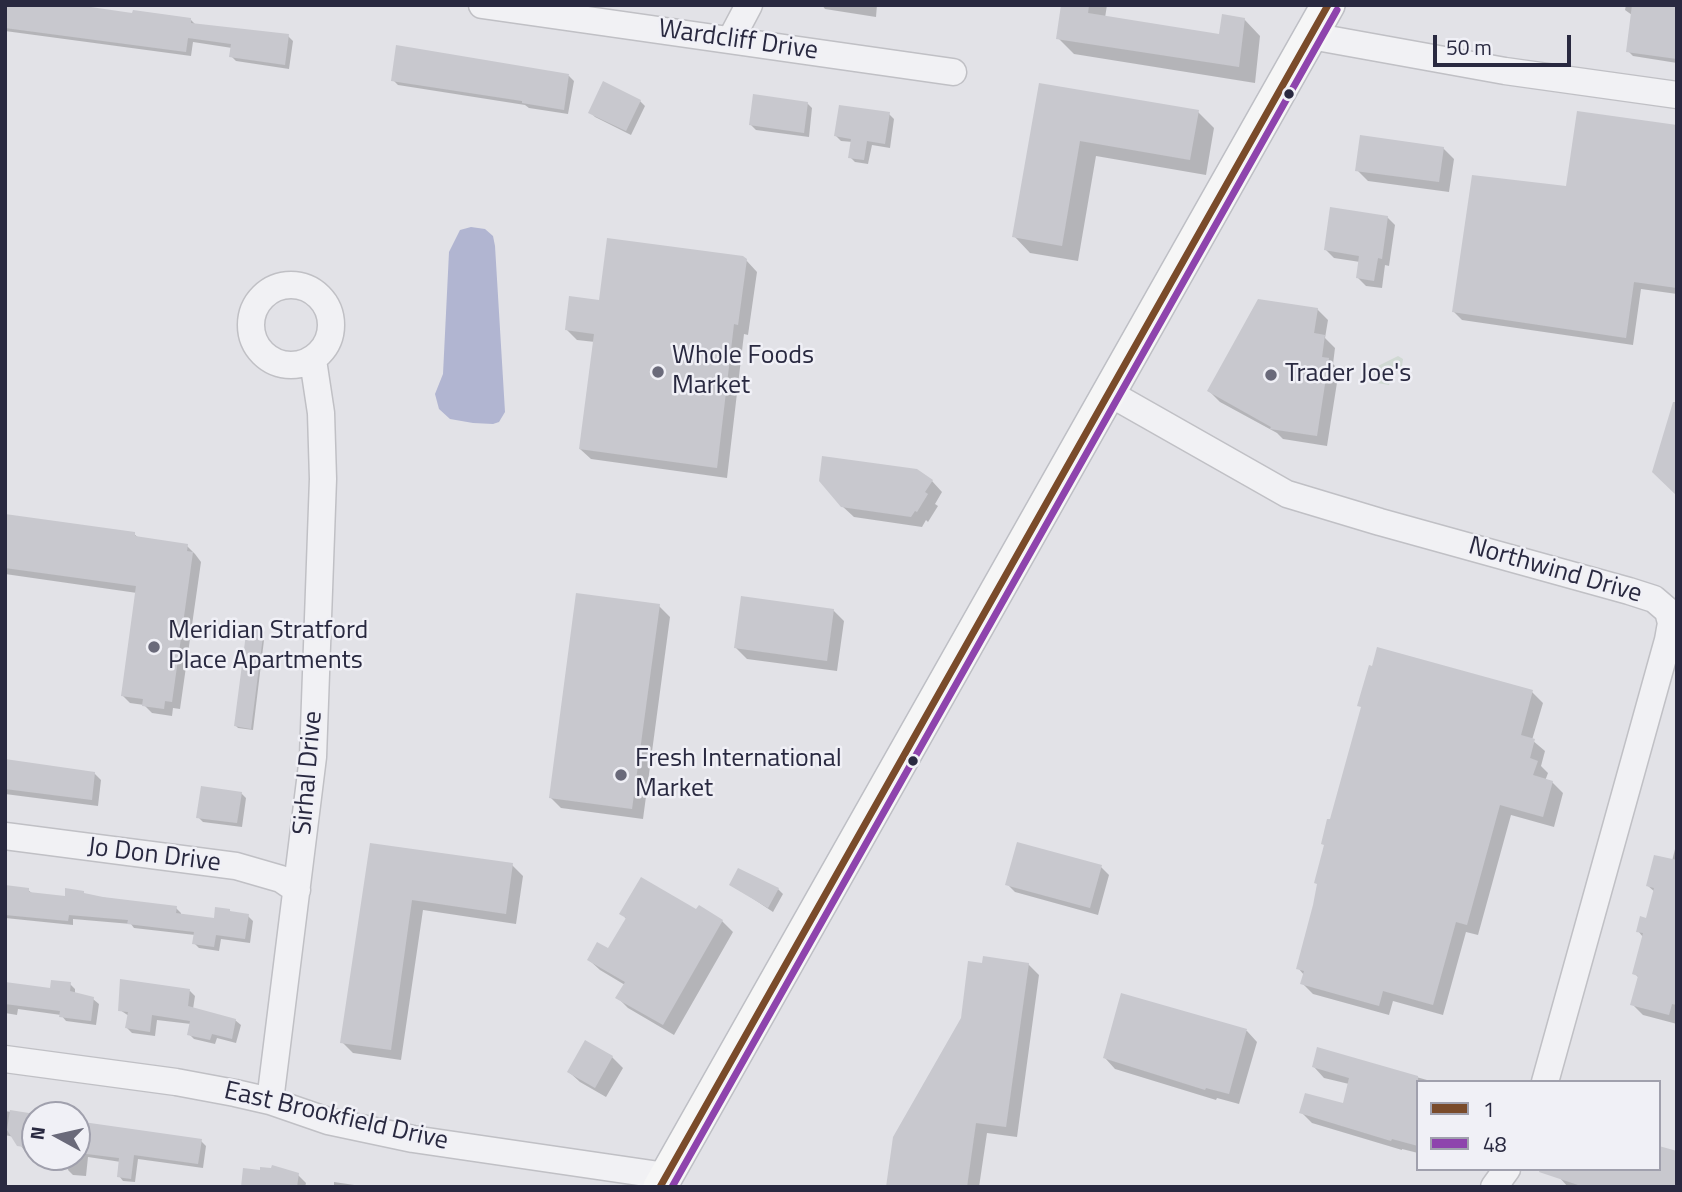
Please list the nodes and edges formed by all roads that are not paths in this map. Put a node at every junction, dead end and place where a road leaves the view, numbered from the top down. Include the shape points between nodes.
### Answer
1 (482, 5) edge
2 (749, 5) edge
3 (1328, 5) edge
4 (620, 15) edge
5 (1311, 36) junction
6 (731, 39) junction
7 (953, 72) dead end
8 (1677, 95) edge
9 (313, 360) dead end
10 (1109, 393) junction
11 (5, 836) edge
12 (297, 890) junction
13 (5, 1059) edge
14 (1546, 1080) edge
15 (270, 1101) junction
16 (1506, 1171) edge
17 (663, 1181) edge
18 (1494, 1187) edge

1 - 4 street, Wardcliff Drive
2 - 6 street
3 - 5 main road
4 - 6 street, Wardcliff Drive
5 - 8 street via 1504,71
5 - 10 main road
6 - 7 street, Wardcliff Drive
9 - 12 street, Sirhal Drive via 321,413 323,479 313,757
10 - 14 street, Northwind Drive via 1287,494 1629,591 1654,599 1668,611 1668,640
10 - 17 main road
11 - 12 street, Jo Don Drive via 236,866 281,879
12 - 15 street, Sirhal Drive
13 - 15 street, East Brookfield Drive via 176,1082
15 - 17 street, East Brookfield Drive via 328,1121 402,1137
16 - 18 street

